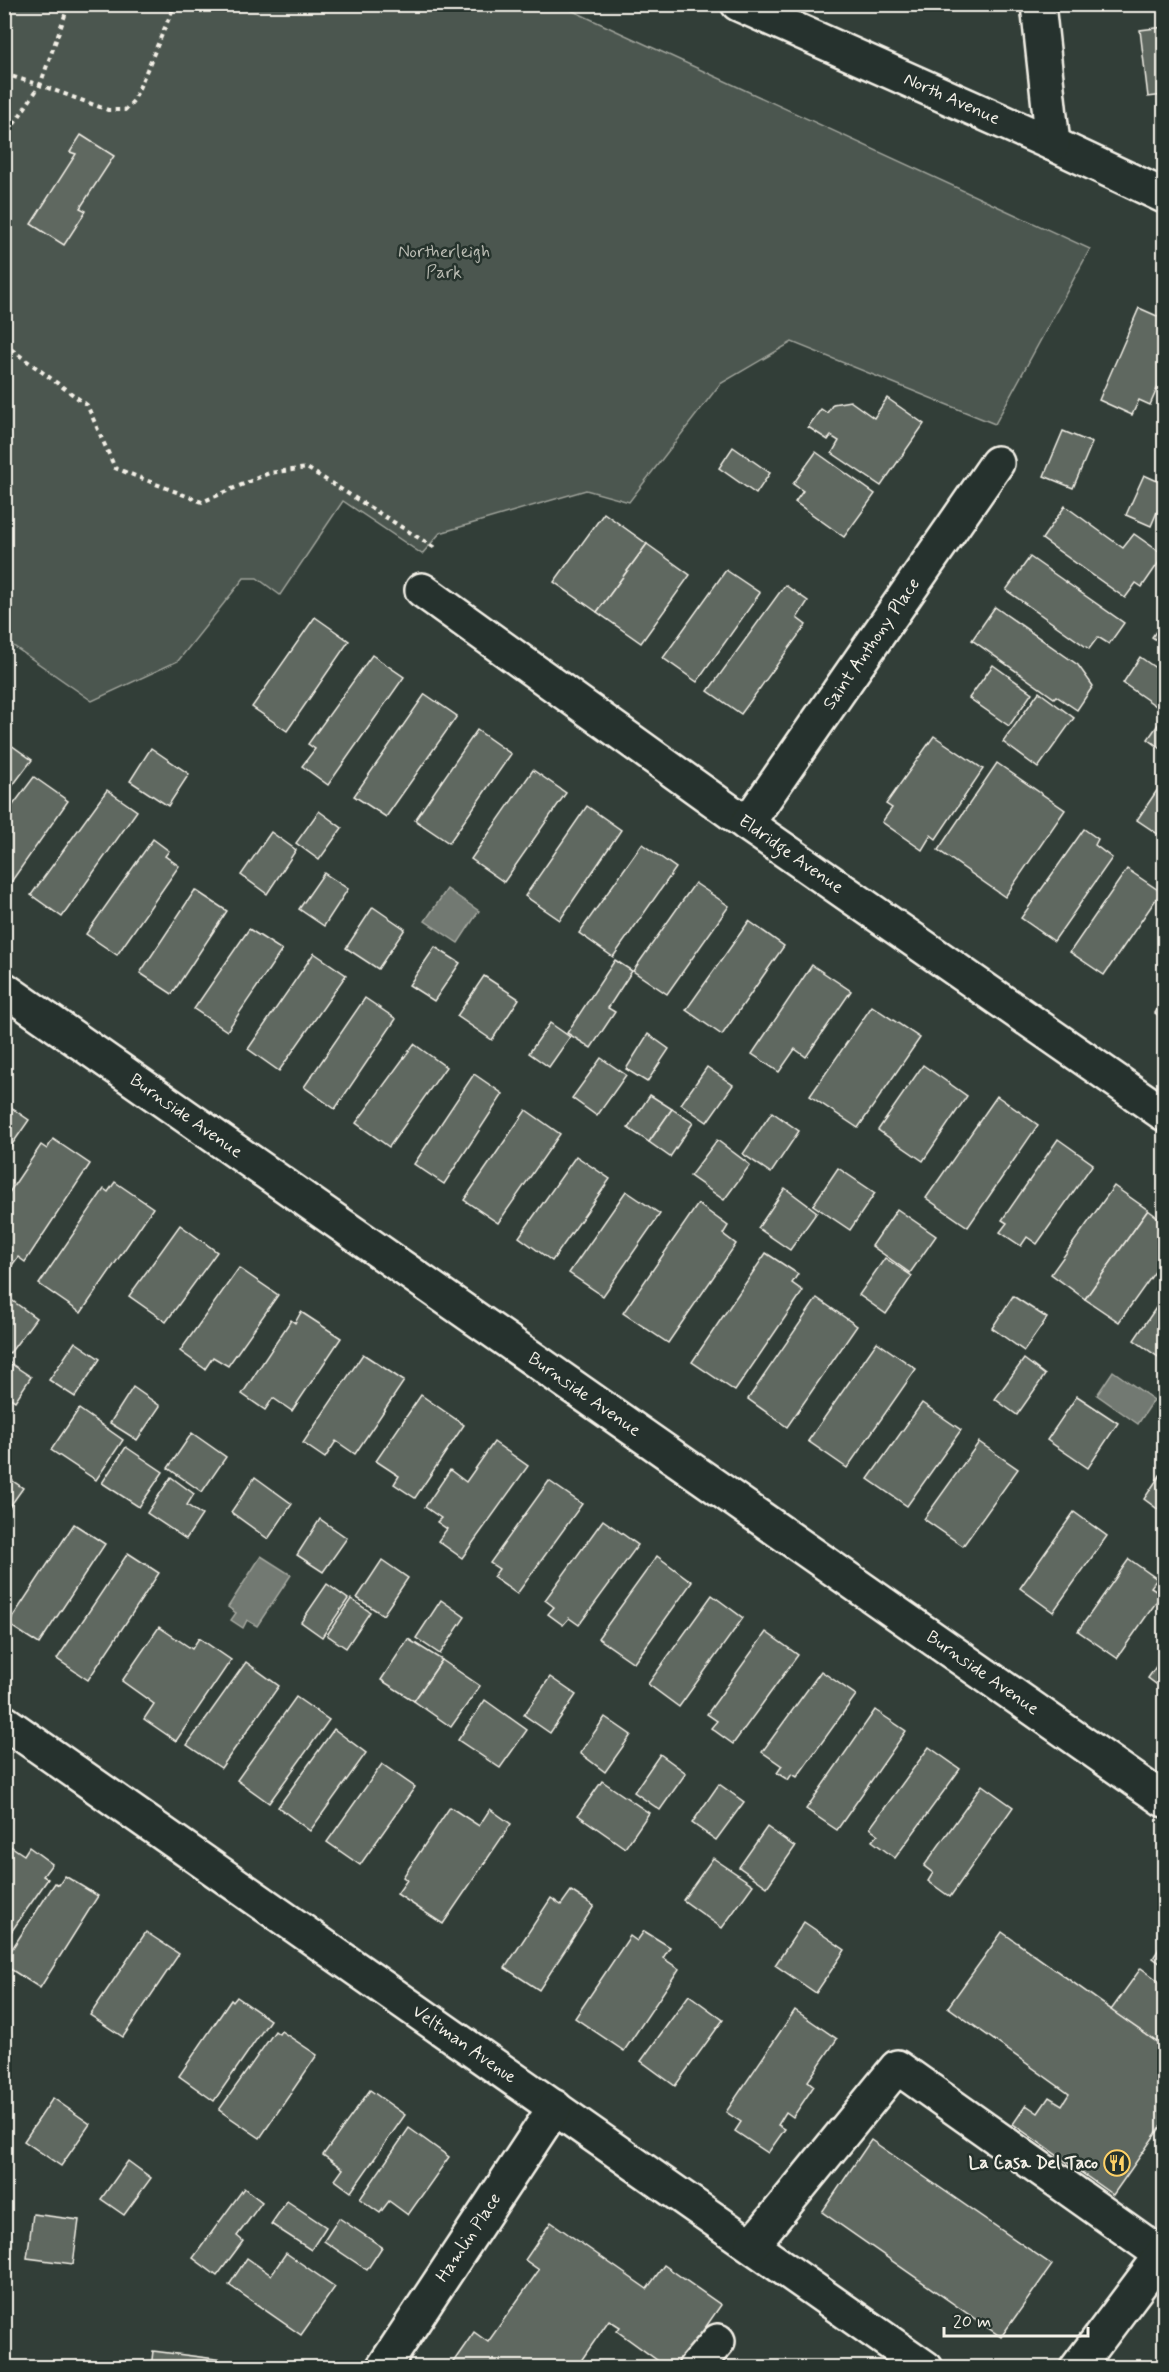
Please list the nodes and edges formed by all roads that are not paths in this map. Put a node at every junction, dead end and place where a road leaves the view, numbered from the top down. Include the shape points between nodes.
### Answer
1 (738, 4) edge
2 (1038, 4) edge
3 (1053, 144) junction
4 (1164, 195) edge
5 (997, 463) dead end
6 (422, 590) dead end
7 (747, 824) junction
8 (4, 989) edge
9 (1164, 1114) edge
10 (4, 1722) edge
11 (1164, 1800) edge
12 (555, 2107) junction
13 (752, 2245) junction
14 (1163, 2253) edge
15 (718, 2341) dead end
16 (386, 2366) edge
17 (695, 2367) edge
18 (926, 2367) edge
19 (1077, 2367) edge

1 - 3 street, North Avenue
2 - 3 street
3 - 4 street, North Avenue
5 - 7 street, Saint Anthony Place
6 - 7 street, Eldridge Avenue
7 - 9 street, Eldridge Avenue
8 - 11 street, Burnside Avenue
10 - 12 street, Veltman Avenue
12 - 13 street, Veltman Avenue
12 - 16 street, Hamlin Place
13 - 14 street via 897,2067
13 - 18 street, Veltman Avenue
14 - 19 street
15 - 17 street

